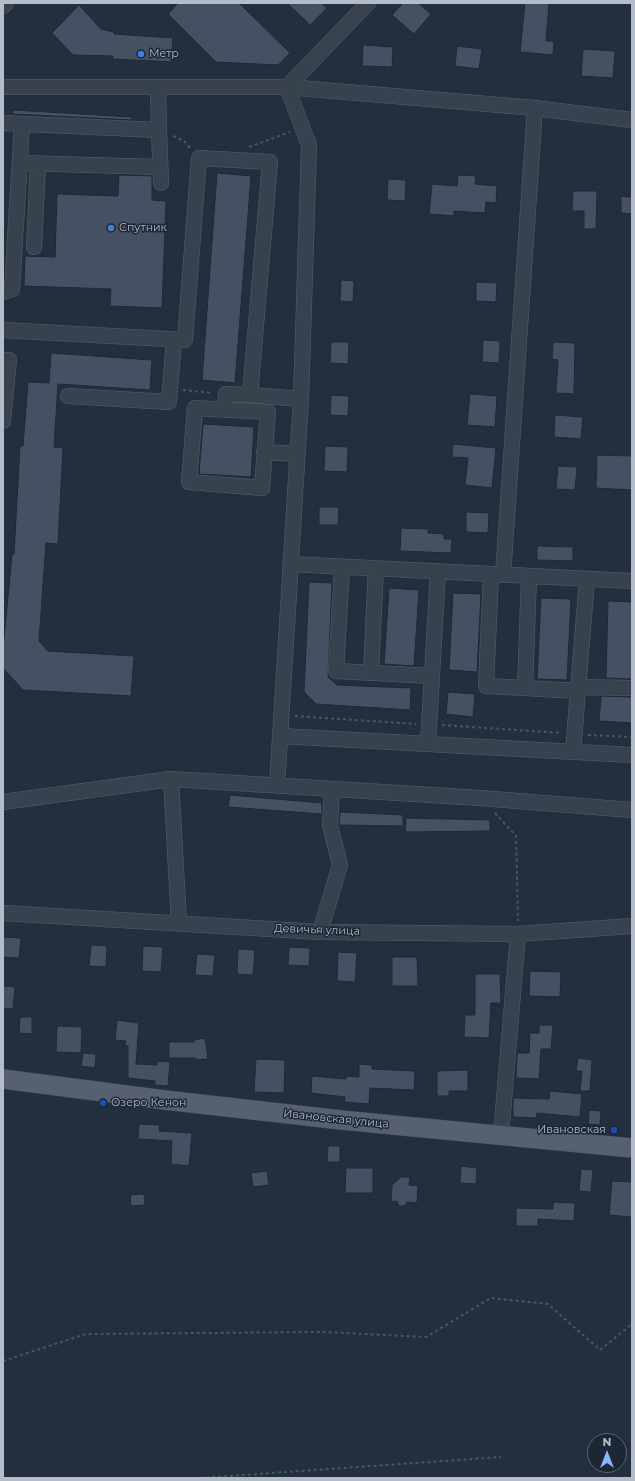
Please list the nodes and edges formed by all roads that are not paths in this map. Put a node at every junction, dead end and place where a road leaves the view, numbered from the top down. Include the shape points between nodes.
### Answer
1 (6, 3) edge
2 (368, 3) edge
3 (3, 6) edge
4 (3, 87) edge
5 (287, 87) junction
6 (158, 88) junction
7 (535, 108) junction
8 (632, 120) edge
9 (3, 123) edge
10 (22, 125) junction
11 (159, 130) junction
12 (20, 163) junction
13 (38, 164) junction
14 (160, 167) junction
15 (161, 183) dead end
16 (34, 247) dead end
17 (3, 292) edge
18 (3, 330) edge
19 (174, 340) junction
20 (3, 360) edge
21 (250, 395) junction
22 (68, 396) dead end
23 (301, 399) junction
24 (224, 410) junction
25 (3, 421) edge
26 (264, 452) junction
27 (298, 454) junction
28 (290, 564) junction
29 (342, 567) junction
30 (376, 568) junction
31 (438, 572) junction
32 (497, 574) junction
33 (529, 576) junction
34 (587, 579) junction
35 (632, 581) edge
36 (371, 673) junction
37 (432, 676) junction
38 (525, 688) junction
39 (632, 688) edge
40 (578, 689) junction
41 (280, 736) junction
42 (428, 744) junction
43 (573, 752) junction
44 (632, 755) edge
45 (171, 779) junction
46 (277, 786) junction
47 (332, 790) junction
48 (3, 802) edge
49 (632, 810) edge
50 (3, 913) edge
51 (179, 923) junction
52 (632, 926) edge
53 (320, 932) junction
54 (518, 934) junction
55 (3, 1066) edge
56 (3, 1079) edge
57 (40, 1084) junction
58 (501, 1136) junction
59 (632, 1148) edge

1 - 3 street
2 - 5 street
4 - 6 street
5 - 6 street
5 - 7 street
5 - 23 street via 309,145
6 - 11 street
7 - 8 street
7 - 32 street
9 - 10 street
10 - 11 street
10 - 12 street
11 - 14 street
12 - 13 street
12 - 17 street via 12,289
13 - 14 street
13 - 16 street
14 - 15 street
18 - 19 street
19 - 21 street via 185,340 198,158 270,162
19 - 22 street via 169,402
20 - 25 street via 9,360
21 - 23 street
21 - 24 street via 226,394
23 - 27 street
24 - 26 street via 268,412
24 - 26 street via 195,408 189,482 262,488
26 - 27 street
27 - 28 street
28 - 29 street
28 - 41 street
29 - 30 street
29 - 36 street via 336,671
30 - 31 street
30 - 36 street
31 - 32 street
31 - 37 street
32 - 33 street
32 - 38 street via 486,686
33 - 34 street
33 - 38 street
34 - 35 street
34 - 40 street
36 - 37 street
37 - 42 street
38 - 40 street
39 - 40 street
40 - 43 street
41 - 42 street
41 - 46 street
42 - 43 street
43 - 44 street
45 - 46 street
45 - 48 street
45 - 51 street
46 - 47 street
47 - 49 street
47 - 53 street via 330,825 340,865
50 - 51 street, Девичья улица
51 - 53 street, Девичья улица
52 - 54 street, Девичья улица
53 - 54 street, Девичья улица
54 - 58 street
55 - 57 main road
56 - 57 main road, Ивановская улица
57 - 58 main road, Ивановская улица
58 - 59 main road, Ивановская улица

